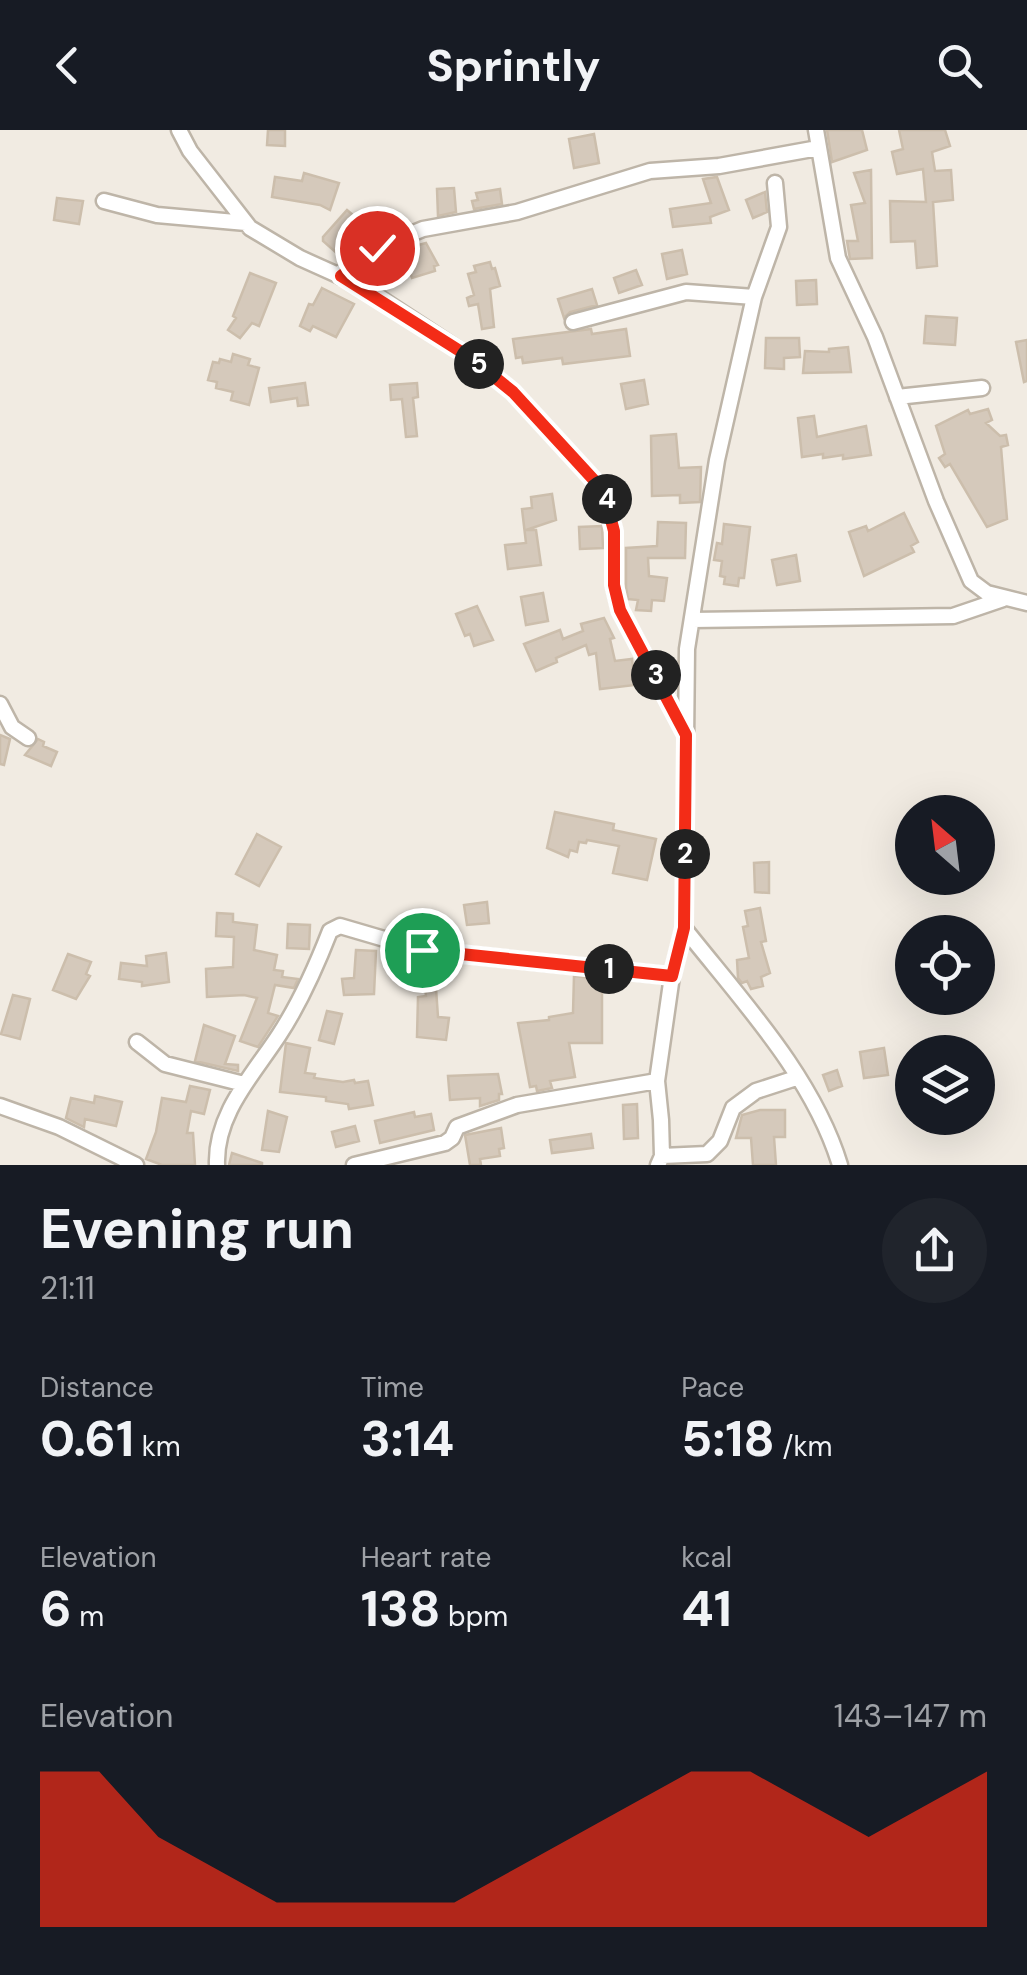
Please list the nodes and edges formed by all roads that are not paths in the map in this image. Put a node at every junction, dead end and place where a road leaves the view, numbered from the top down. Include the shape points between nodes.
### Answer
1 (179, 130) edge
2 (816, 130) edge
3 (818, 148) junction
4 (774, 183) dead end
5 (104, 201) dead end
6 (246, 223) junction
7 (341, 276) junction
8 (754, 297) junction
9 (572, 322) dead end
10 (982, 388) dead end
11 (897, 397) junction
12 (1003, 599) junction
13 (1027, 603) edge
14 (692, 620) junction
15 (0, 704) edge
16 (686, 735) junction
17 (28, 738) dead end
18 (684, 928) junction
19 (672, 976) junction
20 (137, 1042) dead end
21 (796, 1078) junction
22 (657, 1081) junction
23 (244, 1084) junction
24 (0, 1106) edge
25 (660, 1160) edge
26 (136, 1165) edge
27 (217, 1165) edge
28 (354, 1165) edge
29 (840, 1165) edge

1 - 6 street
2 - 3 street
3 - 7 street via 650,171 517,212 424,229 377,248
3 - 11 street via 838,258
4 - 8 street via 779,227
5 - 6 street via 174,218
6 - 7 street
7 - 16 street via 513,392 603,490 614,531 620,610
8 - 9 street via 686,292
8 - 14 street via 717,460
10 - 11 street
11 - 12 street via 971,581
12 - 13 street
12 - 14 street via 952,616
14 - 16 street
15 - 17 street via 12,727
16 - 18 street
18 - 19 street
18 - 21 street
19 - 22 street
19 - 23 street via 422,950 340,926 330,931 278,1037
20 - 23 street via 165,1064
21 - 25 street via 756,1091 733,1108 707,1154
21 - 29 street
22 - 25 street
22 - 28 street via 518,1105 457,1126 445,1144
23 - 27 street via 216,1148
24 - 26 street

